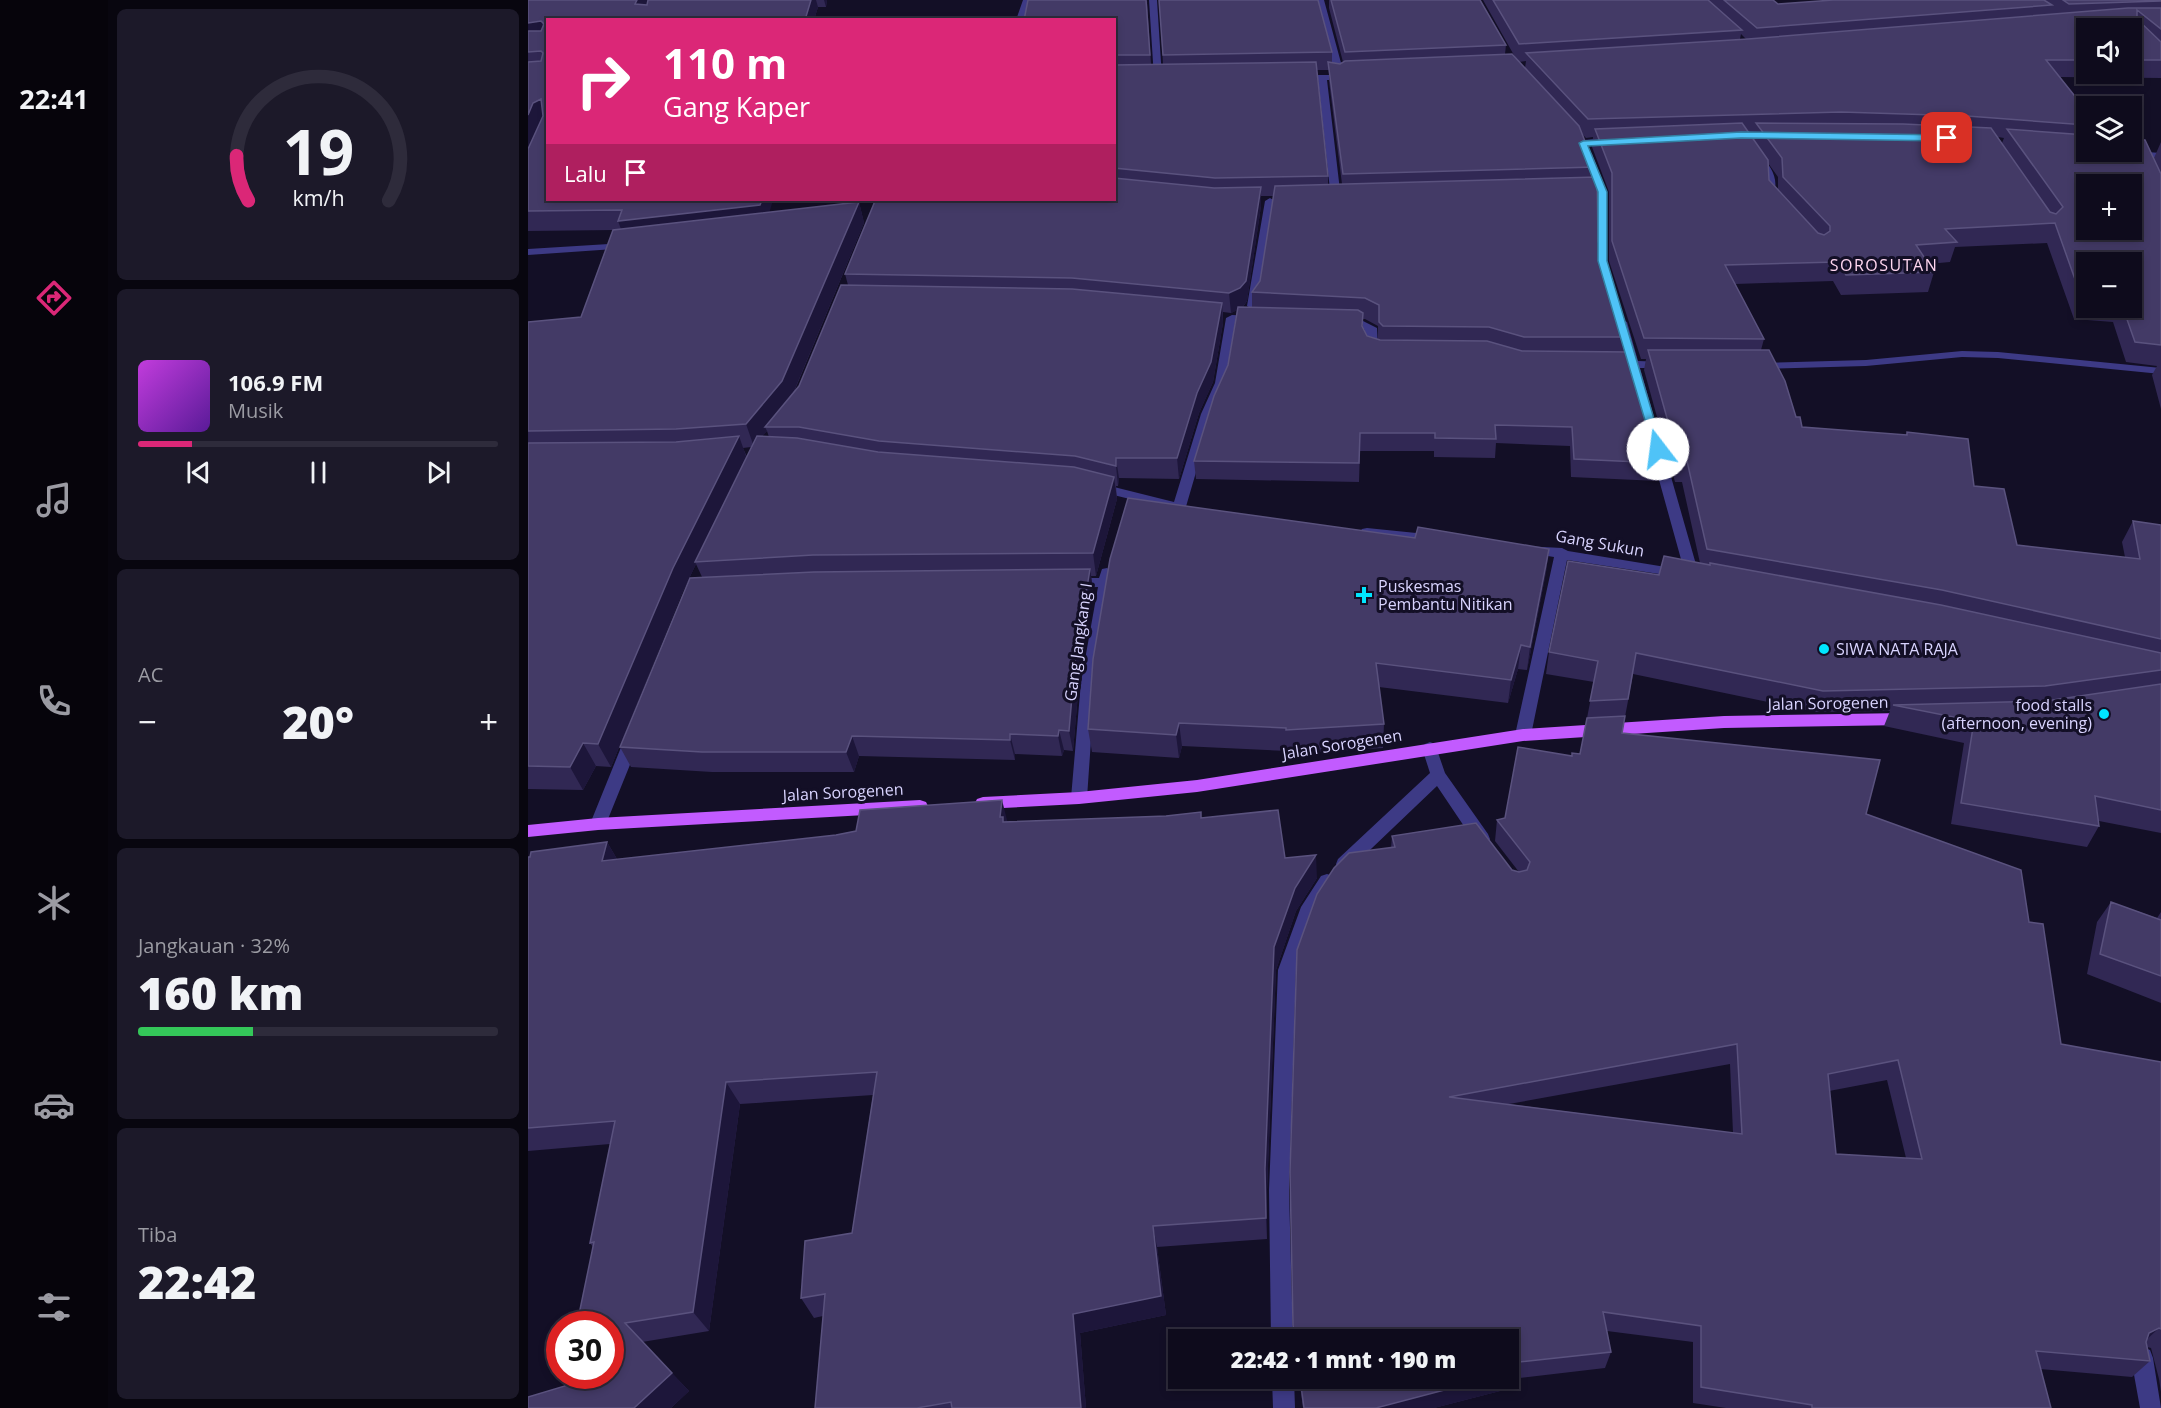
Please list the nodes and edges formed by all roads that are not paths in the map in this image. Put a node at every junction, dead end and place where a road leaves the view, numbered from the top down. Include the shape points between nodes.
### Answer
1 (1027, 0) edge
2 (1153, 0) edge
3 (1320, 2) edge
4 (1332, 3) edge
5 (1021, 18) edge
6 (1362, 76) edge
7 (1340, 77) junction
8 (1147, 78) edge
9 (1158, 78) junction
10 (1170, 78) edge
11 (1287, 78) edge
12 (1322, 78) junction
13 (1619, 141) edge
14 (1753, 150) edge
15 (2142, 154) joint
16 (2161, 156) edge
17 (2146, 165) edge
18 (1348, 199) edge
19 (1271, 201) edge
20 (1784, 212) edge
21 (633, 245) edge
22 (528, 252) edge
23 (1609, 282) edge
24 (1618, 313) edge
25 (1226, 318) junction
26 (1267, 320) edge
27 (1326, 322) edge
28 (1392, 353) edge
29 (1600, 364) edge
30 (1635, 364) junction
31 (1682, 366) edge
32 (1750, 366) edge
33 (2161, 371) edge
34 (1088, 485) edge
35 (1351, 530) edge
36 (1445, 540) edge
37 (1515, 547) edge
38 (1562, 552) junction
39 (1111, 560) edge
40 (1104, 582) junction
41 (1061, 583) edge
42 (1925, 719) edge
43 (639, 724) edge
44 (1523, 735) junction
45 (1430, 748) junction
46 (1438, 775) junction
47 (1079, 798) junction
48 (972, 804) edge
49 (937, 806) edge
50 (598, 824) junction
51 (528, 831) edge
52 (1496, 856) edge
53 (1282, 1329) edge
54 (2142, 1358) edge
55 (1283, 1389) edge
56 (1284, 1408) edge
57 (2151, 1408) edge

1 - 5 street
2 - 9 street
3 - 4 street
3 - 7 street
6 - 7 street
7 - 12 street
8 - 9 street
9 - 10 street
11 - 12 street
12 - 18 street via 1331,200
13 - 23 street via 1579,139 1597,192 1602,261
14 - 20 street via 1771,177 1771,198
15 - 16 street
15 - 17 street
19 - 25 street via 1254,302 1247,312
21 - 22 street
24 - 30 street
25 - 26 street
25 - 34 street via 1221,383 1207,414 1184,508 1128,500
27 - 28 street via 1371,328 1373,351
29 - 30 street
30 - 31 street
30 - 38 street, Gang Sukun via 1698,577
32 - 33 street via 1866,363 1962,354
35 - 36 street
37 - 38 street, Gang Sukun
38 - 44 street
39 - 40 street, Gang Jangkang I
40 - 41 street
40 - 47 street, Gang Jangkang I via 1088,682
42 - 44 main road, Jalan Sorogenen via 1724,722
43 - 50 street
44 - 45 main road, Jalan Sorogenen
45 - 46 street
45 - 47 main road, Jalan Sorogenen via 1197,786
46 - 52 street
46 - 53 street via 1326,882 1307,912 1287,970 1279,1190
47 - 48 main road, Jalan Sorogenen
49 - 50 main road, Jalan Sorogenen
50 - 51 main road, Jalan Sorogenen
54 - 57 street
55 - 56 street

